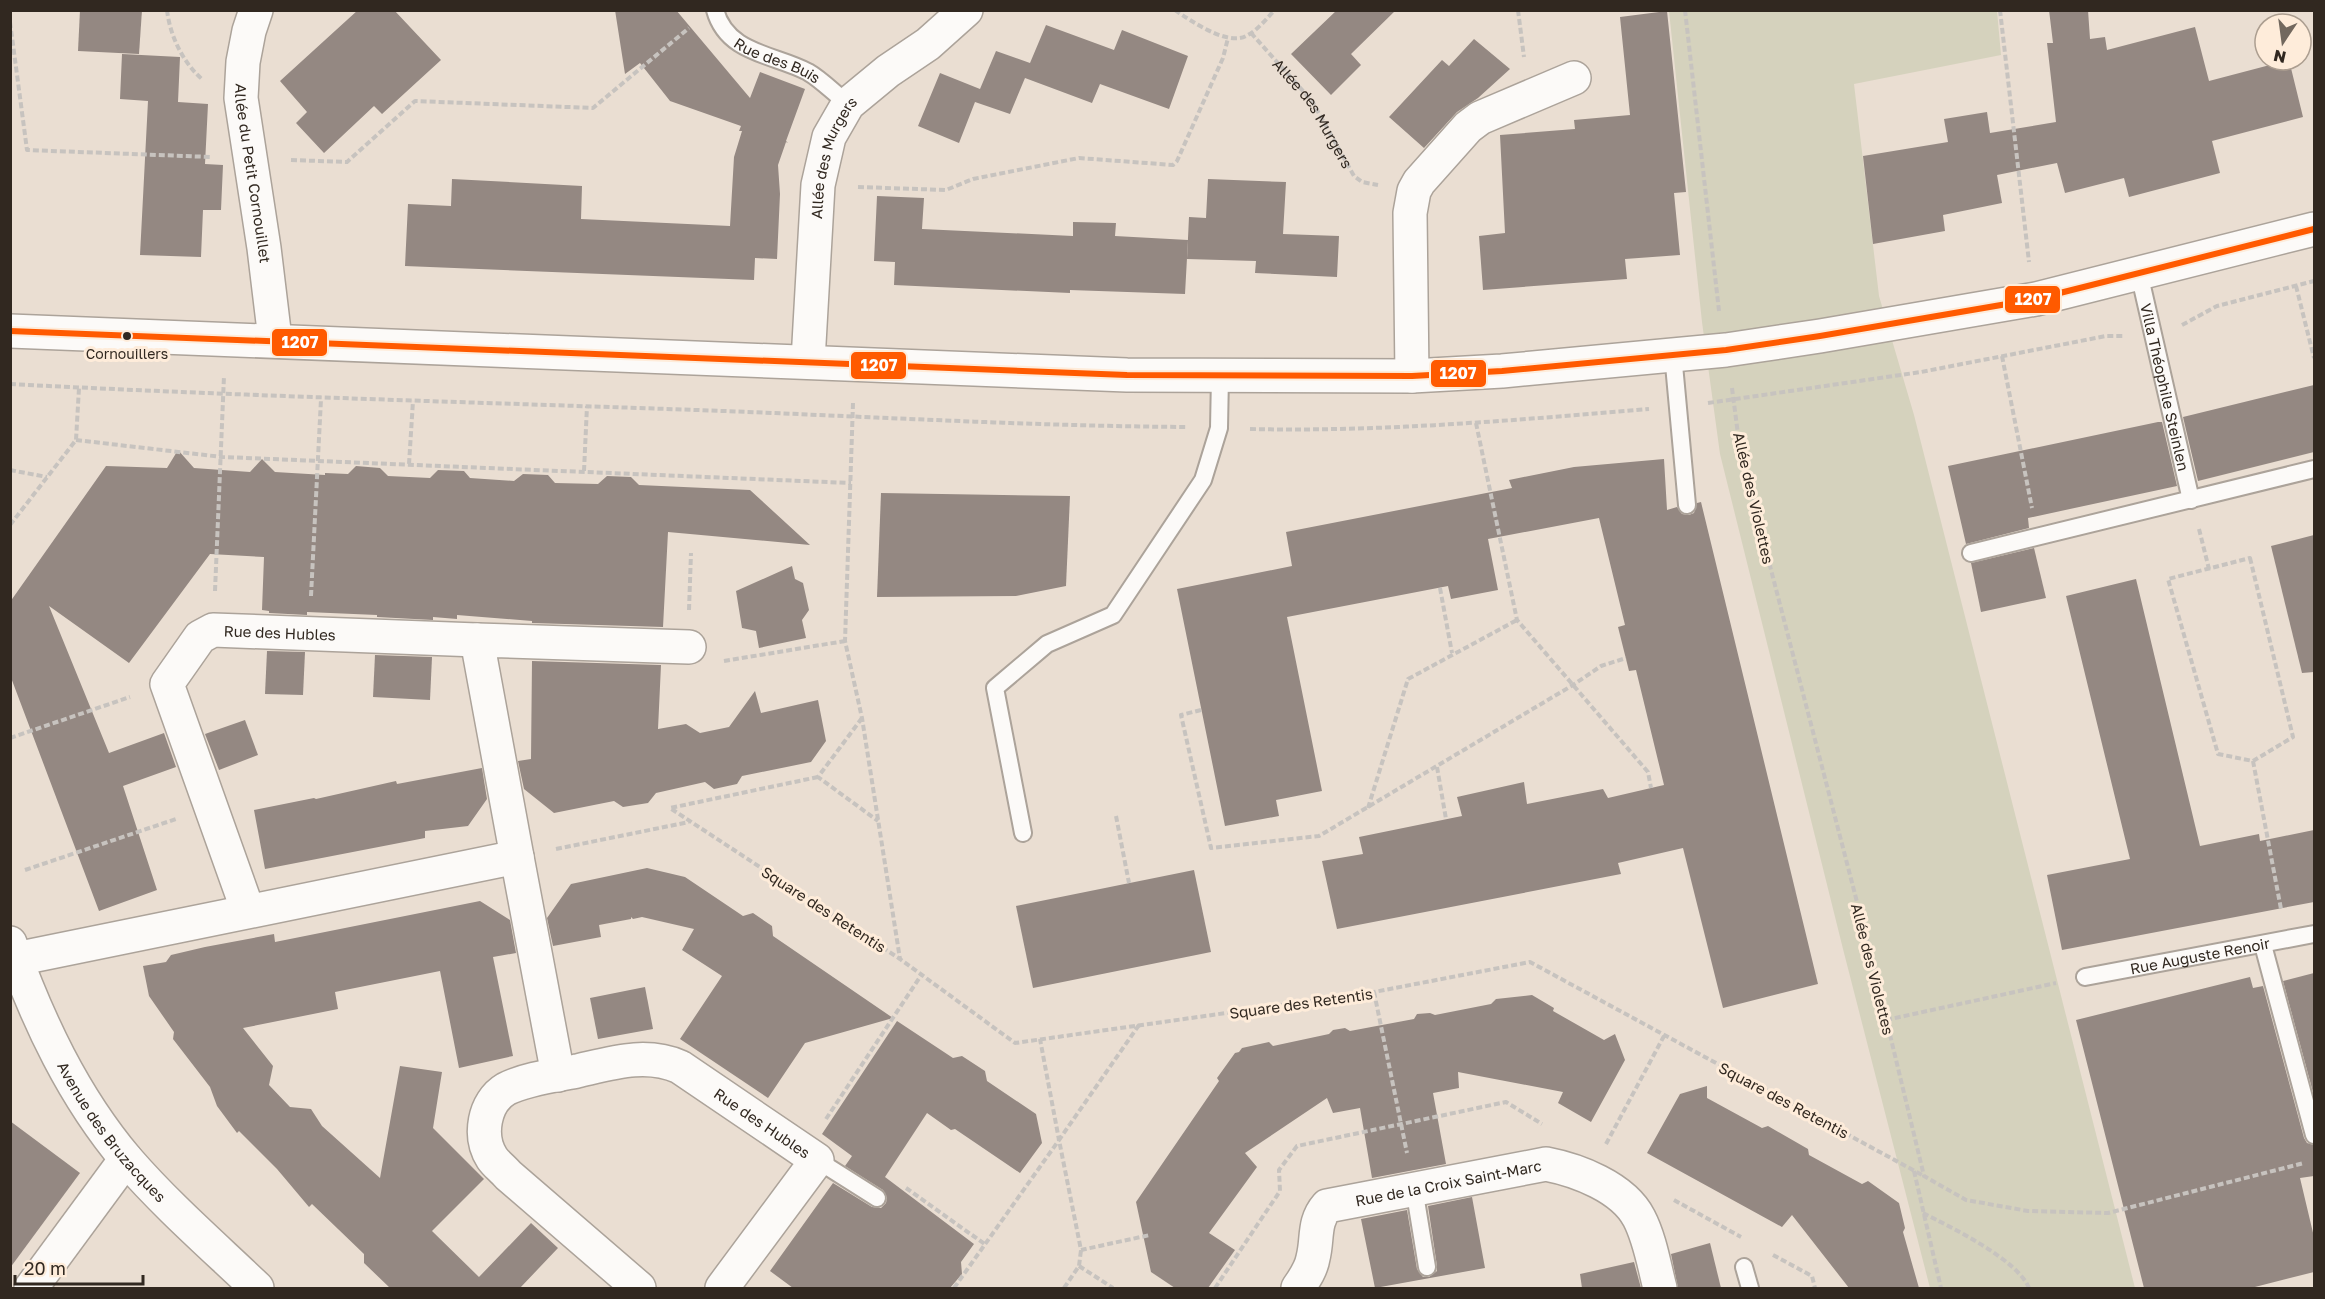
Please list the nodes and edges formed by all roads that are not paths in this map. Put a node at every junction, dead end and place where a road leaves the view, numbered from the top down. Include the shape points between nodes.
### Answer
1 (256, 10) edge
2 (966, 10) edge
3 (716, 13) edge
4 (1574, 78) dead end
5 (848, 104) junction
6 (2314, 229) edge
7 (2139, 273) junction
8 (10, 331) edge
9 (275, 339) junction
10 (1673, 354) junction
11 (808, 361) junction
12 (1220, 376) junction
13 (1412, 376) junction
14 (2314, 469) edge
15 (2191, 500) junction
16 (1687, 505) dead end
17 (1971, 553) dead end
18 (477, 640) junction
19 (688, 647) road end
20 (1023, 833) dead end
21 (517, 857) junction
22 (248, 911) junction
23 (2314, 934) edge
24 (2263, 945) junction
25 (13, 951) edge
26 (2085, 977) road end
27 (558, 1075) junction
28 (2314, 1135) edge
29 (810, 1156) junction
30 (126, 1159) junction
31 (1414, 1188) junction
32 (877, 1198) road end
33 (1426, 1267) dead end
34 (1744, 1267) dead end
35 (31, 1288) edge
36 (257, 1288) edge
37 (639, 1288) edge
38 (722, 1288) edge
39 (1298, 1288) edge
40 (1660, 1288) edge
41 (1750, 1288) edge

1 - 9 street, Allée du Petit Cornouillet via 245,52 241,98
2 - 5 street, Allée des Murgers
3 - 5 lane, Rue des Buis via 727,35 811,74
4 - 13 street via 1480,118 1425,173 1414,191 1410,213
5 - 11 street, Allée des Murgers via 829,138 818,185
6 - 7 street
7 - 10 street via 2036,299 1808,338
7 - 15 lane, Villa Théophile Steinlen
8 - 9 street
9 - 11 street
10 - 13 street
10 - 16 lane
11 - 12 street
12 - 13 street
12 - 20 lane via 1219,428 1203,480 1113,615 1047,644 995,688
14 - 15 lane
15 - 17 lane
18 - 19 street, Rue des Hubles
18 - 21 street
18 - 22 street, Rue des Hubles via 213,630 200,637 167,684
21 - 22 street
21 - 27 street
22 - 25 street
23 - 24 lane, Rue Auguste Renoir
24 - 26 lane, Rue Auguste Renoir
24 - 28 lane
25 - 30 street, Avenue des Bruzacques via 62,1066
27 - 29 street, Rue des Hubles via 638,1058 667,1061
27 - 37 street, Rue des Hubles via 515,1085 494,1100 484,1127 485,1142 492,1158 508,1174
29 - 32 lane
29 - 38 street, Rue des Hubles
30 - 35 street
30 - 36 street, Avenue des Bruzacques
31 - 33 lane
31 - 39 street, Rue de la Croix Saint-Marc via 1327,1206 1319,1215 1310,1266
31 - 40 street, Rue de la Croix Saint-Marc via 1546,1164 1589,1177 1625,1200 1638,1217
34 - 41 lane

